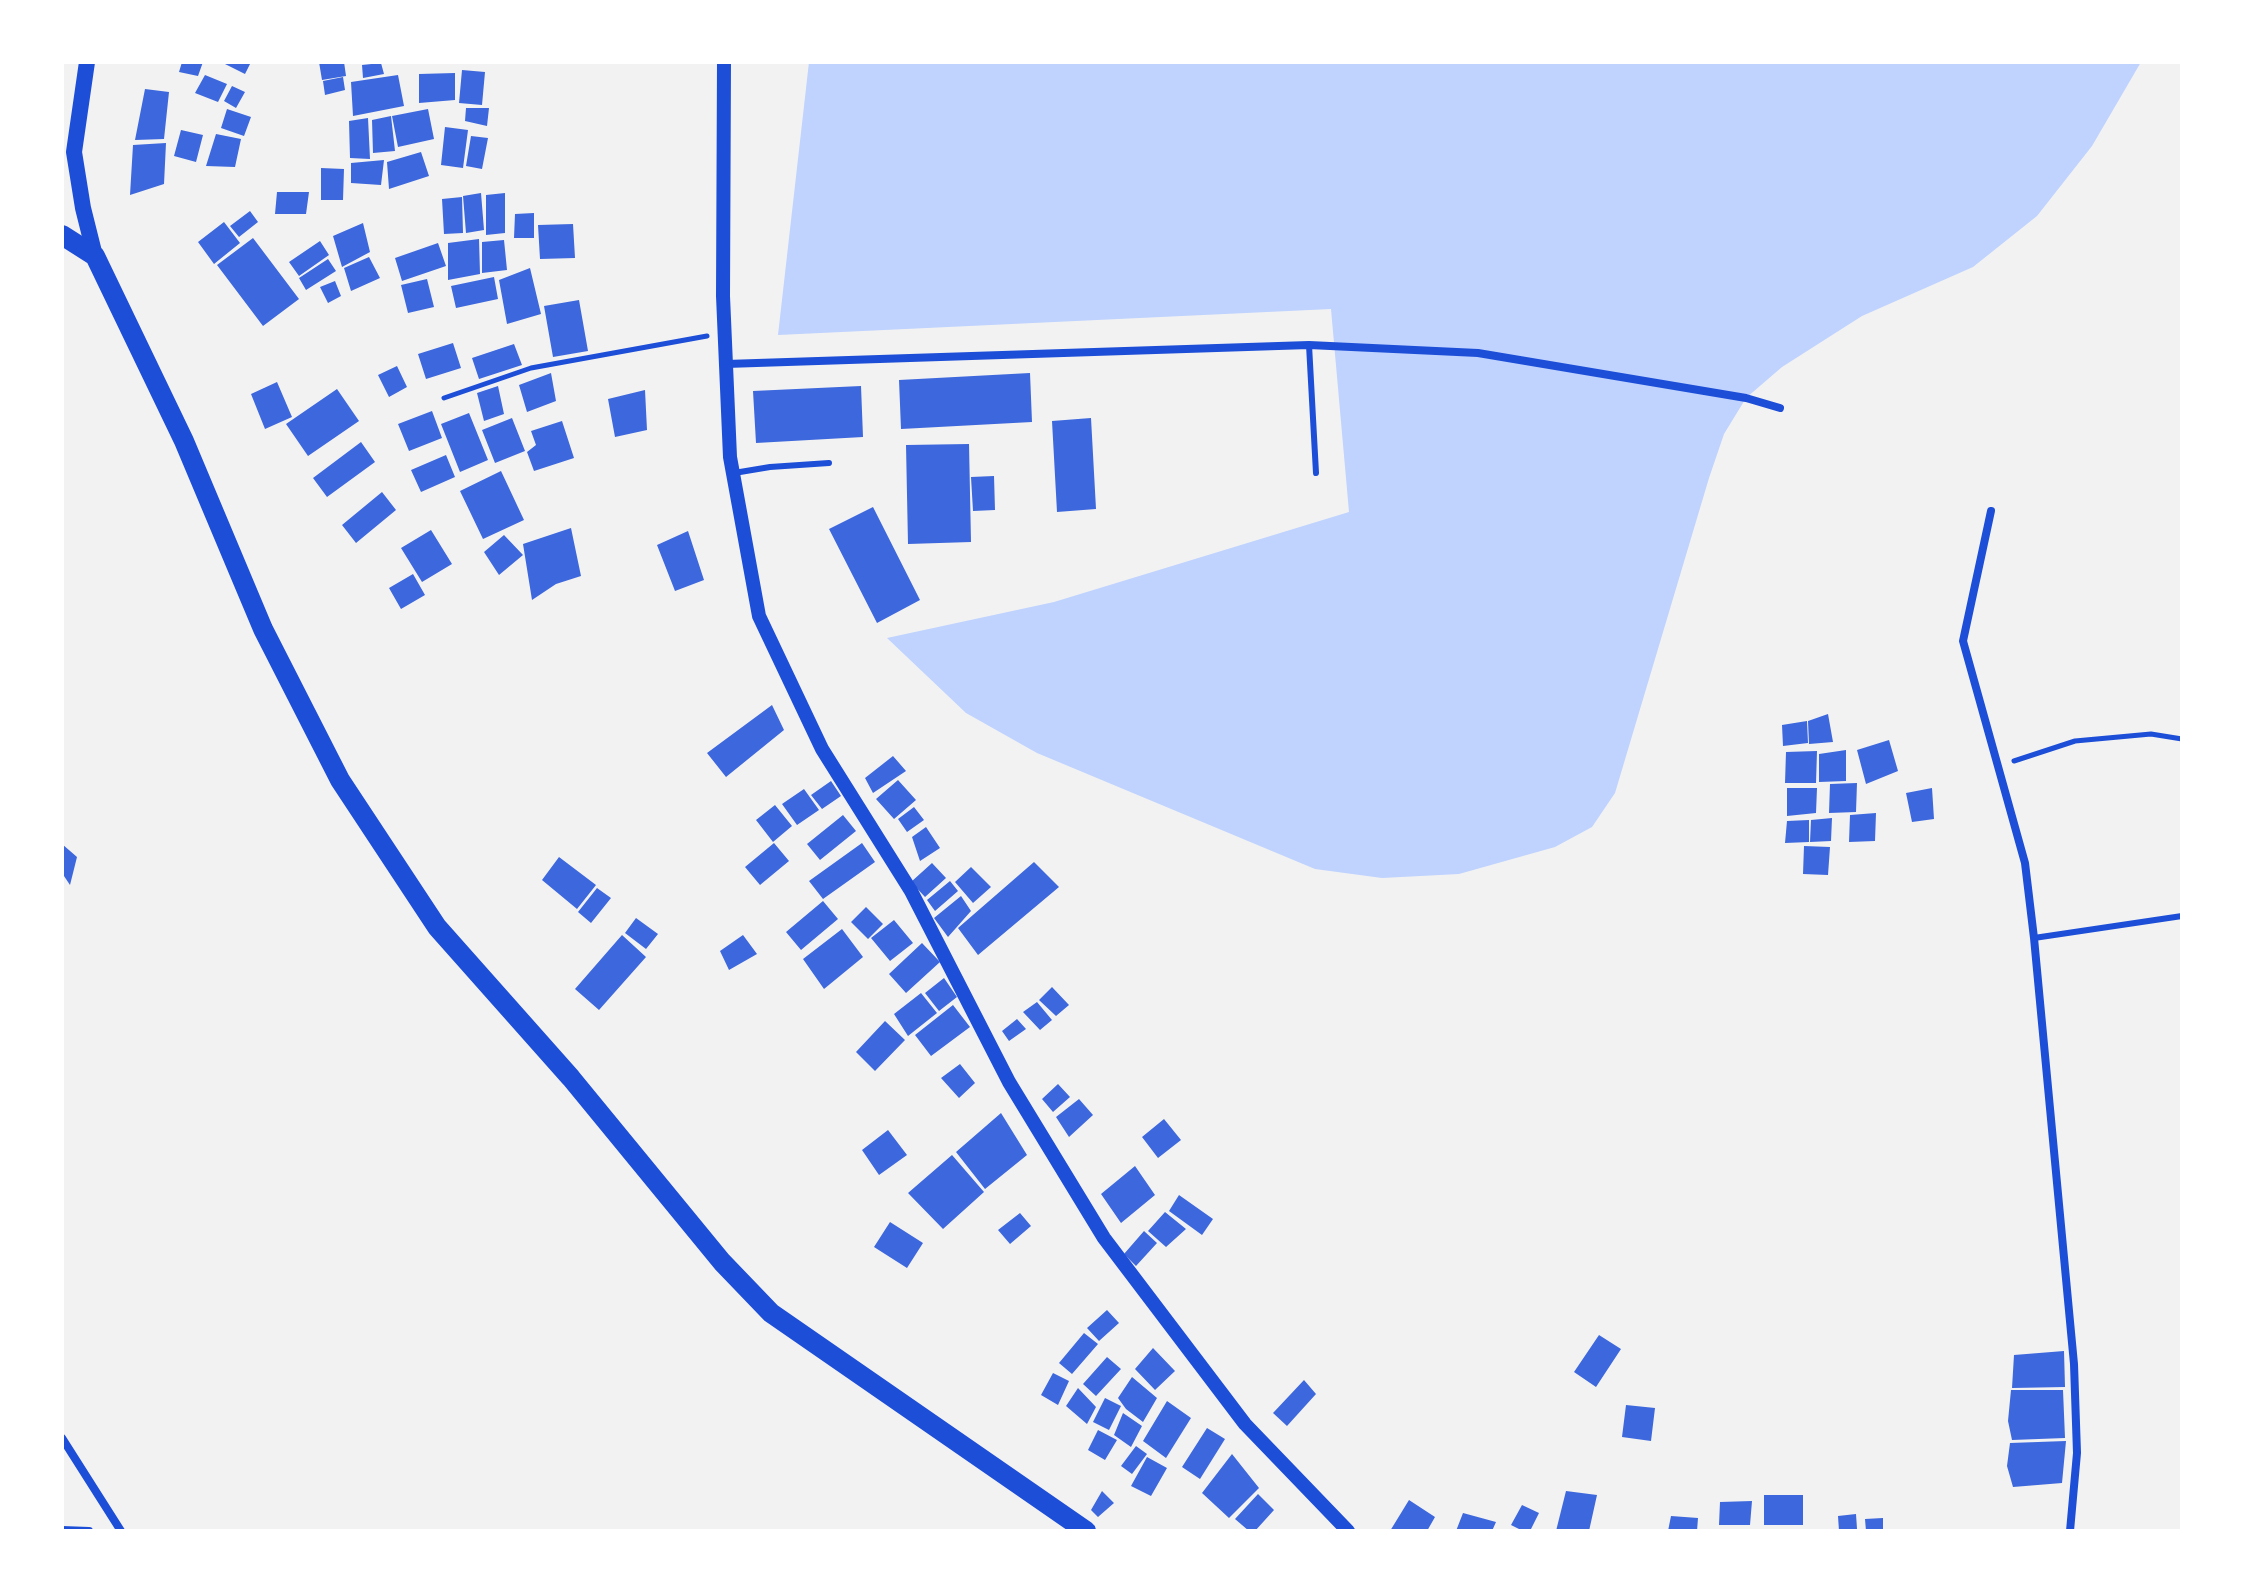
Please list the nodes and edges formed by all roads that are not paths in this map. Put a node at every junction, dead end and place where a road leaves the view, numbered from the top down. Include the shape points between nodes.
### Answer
1 (87, 62) edge
2 (724, 62) edge
3 (62, 235) edge
4 (95, 256) junction
5 (1309, 345) junction
6 (726, 364) junction
7 (1780, 408) dead end
8 (829, 463) dead end
9 (734, 473) junction
10 (1316, 473) dead end
11 (1991, 511) dead end
12 (2182, 916) edge
13 (2034, 938) junction
14 (62, 1438) edge
15 (62, 1530) edge
16 (89, 1531) edge
17 (121, 1531) edge
18 (1086, 1531) edge
19 (1348, 1531) edge
20 (2070, 1531) edge

1 - 4 main road via 74,152
2 - 6 street
3 - 4 main road
4 - 18 main road via 184,441 263,629 333,767 437,927 771,1313
5 - 6 street
5 - 7 street via 1478,353
5 - 10 lane
6 - 9 street
8 - 9 lane
9 - 19 street via 759,616 822,749 911,891 1009,1082 1104,1238 1235,1412
11 - 13 street via 1963,641 2025,863
12 - 13 lane
13 - 20 street via 2074,1364 2077,1453
14 - 17 street
15 - 16 street

